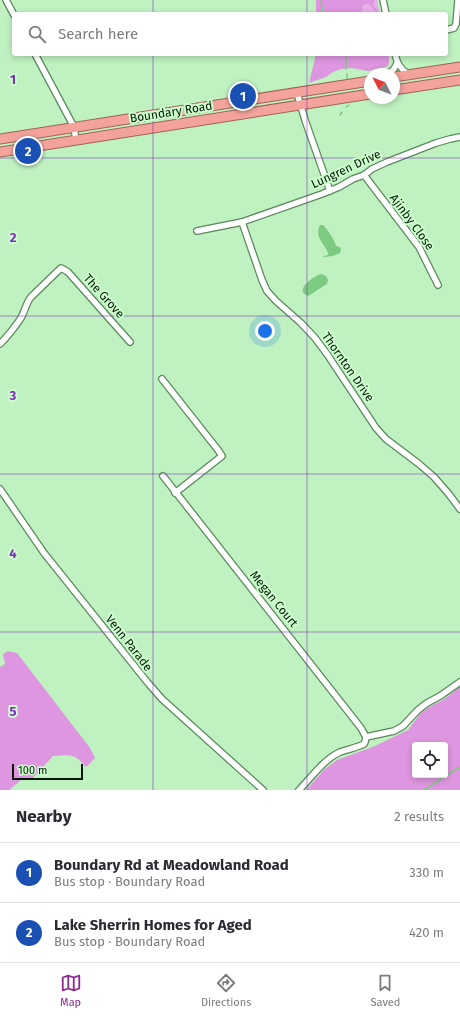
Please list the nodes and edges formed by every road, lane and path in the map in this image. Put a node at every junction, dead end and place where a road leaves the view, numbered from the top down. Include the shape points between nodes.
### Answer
1 (6, 0) edge
2 (383, 0) edge
3 (458, 0) edge
4 (12, 12) edge
5 (386, 12) edge
6 (448, 30) edge
7 (36, 56) edge
8 (395, 56) edge
9 (397, 63) junction
10 (460, 67) edge
11 (395, 68) edge
12 (410, 75) junction
13 (400, 76) edge
14 (364, 78) edge
15 (460, 80) edge
16 (364, 82) edge
17 (400, 89) edge
18 (316, 90) junction
19 (297, 93) junction
20 (364, 95) edge
21 (300, 104) junction
22 (74, 127) junction
23 (460, 137) edge
24 (0, 139) edge
25 (76, 140) junction
26 (0, 152) edge
27 (364, 175) junction
28 (330, 191) junction
29 (242, 222) junction
30 (197, 230) dead end
31 (438, 285) dead end
32 (130, 342) dead end
33 (0, 344) edge
34 (162, 379) dead end
35 (163, 476) dead end
36 (0, 489) edge
37 (175, 493) junction
38 (460, 509) edge
39 (460, 682) edge
40 (366, 737) junction
41 (264, 790) edge
42 (299, 790) edge

1 - 4 street
2 - 5 street
3 - 6 street via 456,24 454,28
7 - 22 street
8 - 9 street
9 - 11 street
9 - 12 street
10 - 12 highway
12 - 13 highway
14 - 18 street
15 - 17 highway
16 - 18 highway, Boundary Road
18 - 19 highway, Boundary Road
19 - 21 street
19 - 22 highway, Boundary Road
20 - 21 highway, Boundary Road
21 - 25 highway, Boundary Road
21 - 28 street
22 - 24 highway, Boundary Road
22 - 25 street
23 - 27 street, Lungren Drive via 436,143 387,162
25 - 26 highway, Boundary Road
27 - 28 street, Lungren Drive
27 - 31 street, Ajinby Close via 414,239
28 - 29 street, Lungren Drive
29 - 30 street, Lungren Drive
29 - 38 street, Thornton Drive via 267,291 315,338 376,428 434,477
32 - 33 street, The Grove via 68,272 61,268 31,296 22,317
34 - 37 street via 222,456
35 - 37 street, Megan Court
36 - 41 street, Venn Parade via 44,553 162,699
37 - 40 street, Megan Court via 324,680
39 - 40 street via 422,706 403,726 394,731
40 - 42 street via 364,744 330,758

